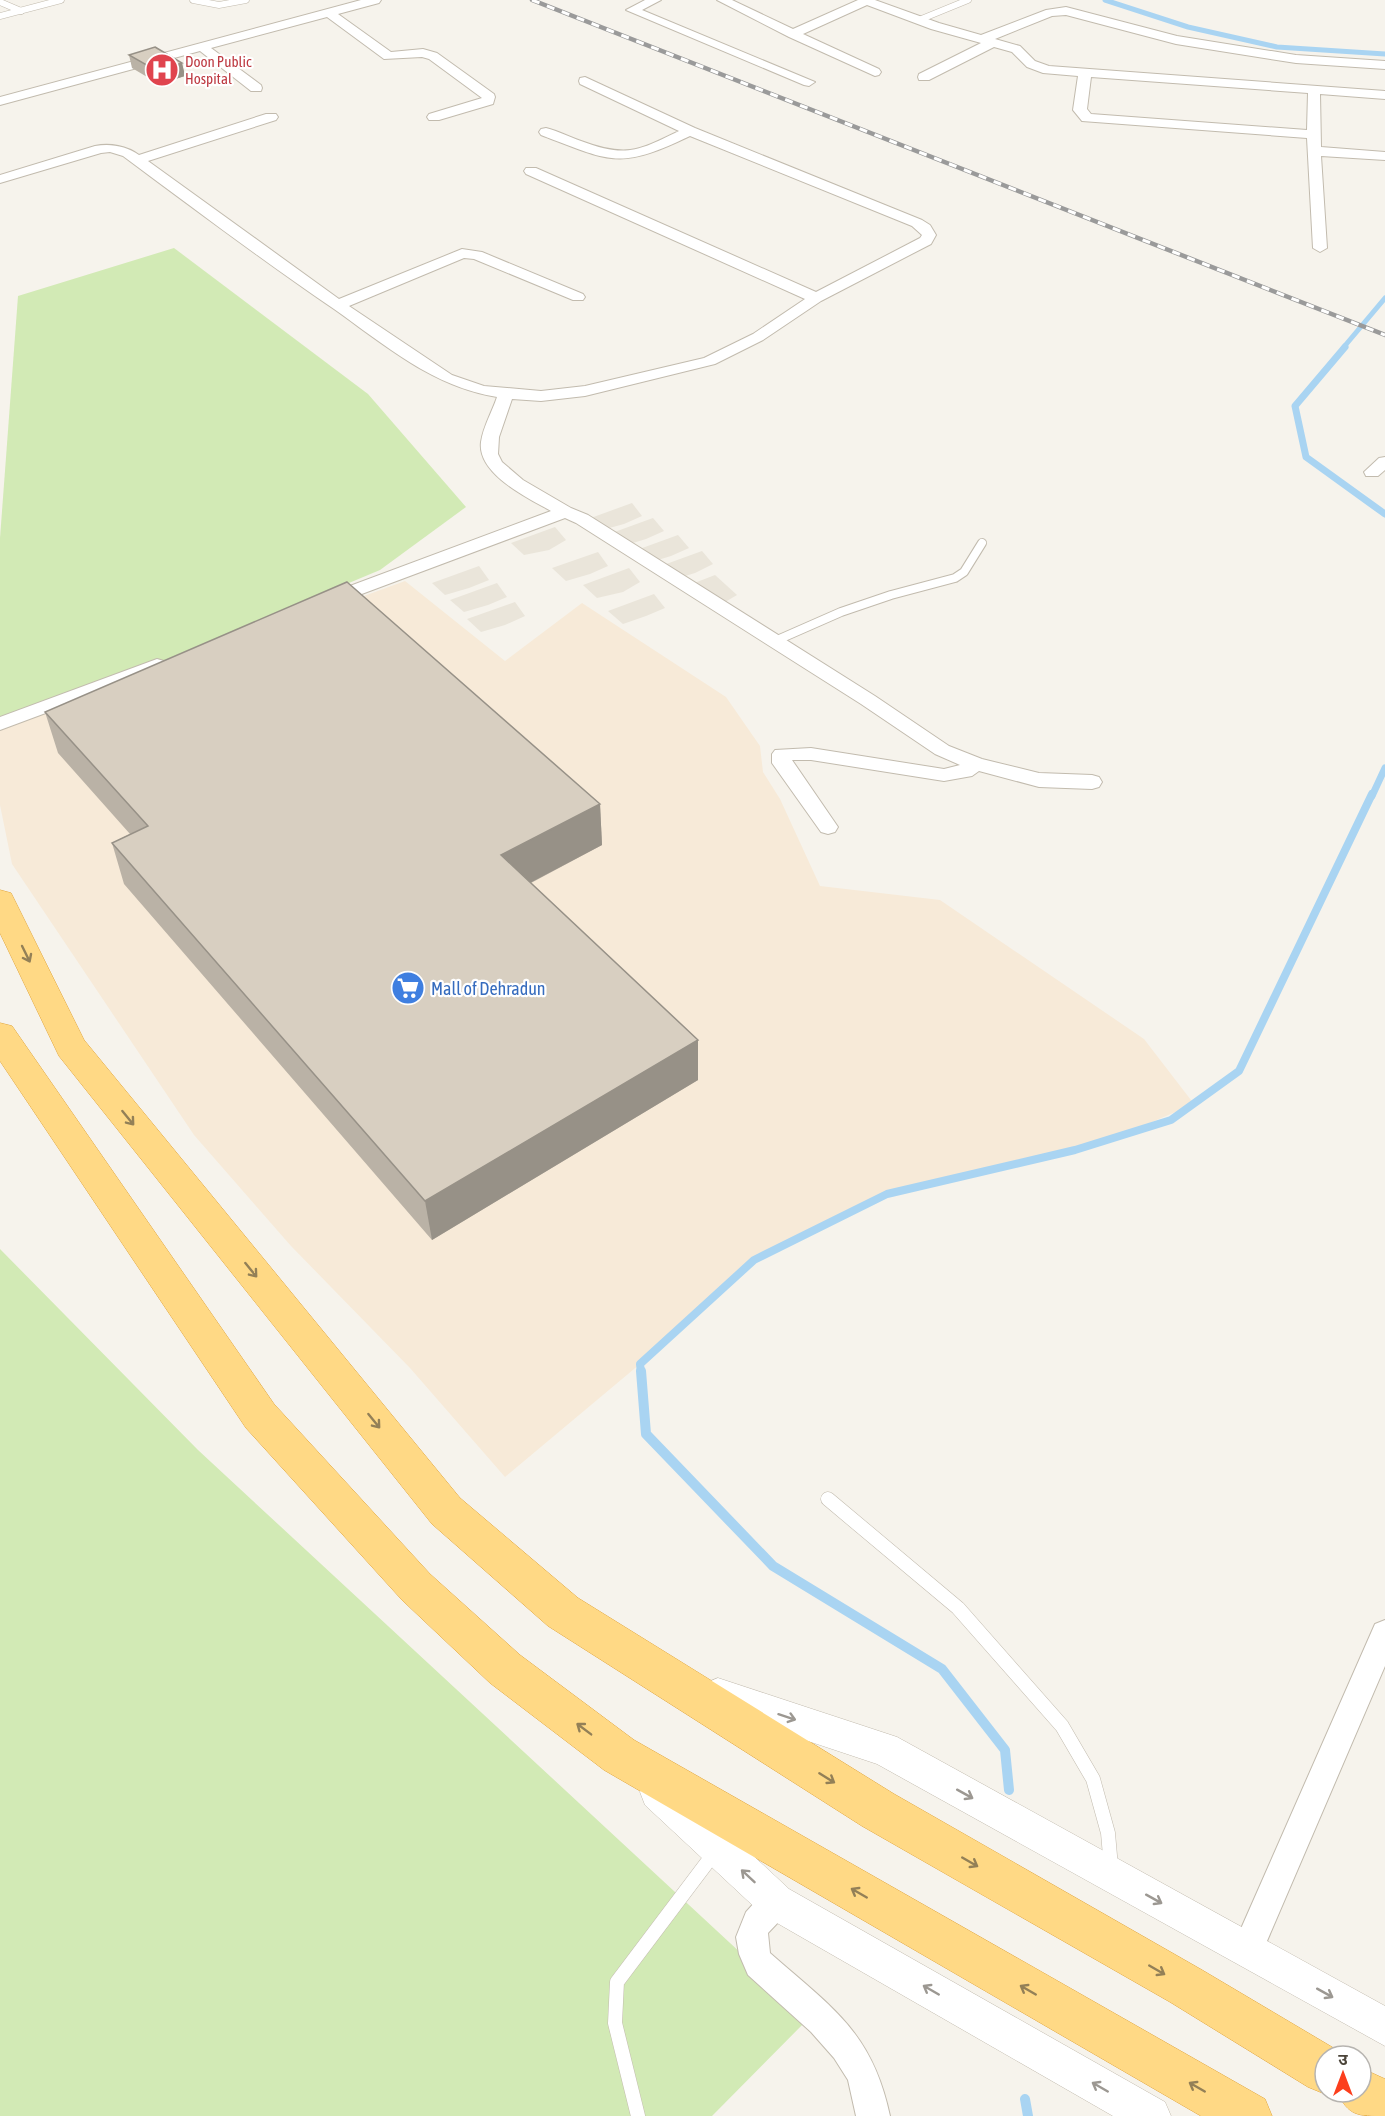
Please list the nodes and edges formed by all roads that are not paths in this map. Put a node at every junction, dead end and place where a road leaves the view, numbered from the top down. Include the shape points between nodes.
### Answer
1 (61, 0) edge
2 (193, 0) edge
3 (246, 0) edge
4 (375, 0) edge
5 (655, 0) edge
6 (723, 0) edge
7 (968, 0) edge
8 (865, 1) edge
9 (0, 2) edge
10 (21, 11) junction
11 (328, 12) junction
12 (0, 16) edge
13 (919, 20) junction
14 (792, 34) junction
15 (988, 41) junction
16 (201, 46) junction
17 (1385, 64) edge
18 (874, 72) dead end
19 (1085, 73) junction
20 (924, 77) dead end
21 (585, 81) dead end
22 (809, 82) dead end
23 (256, 88) dead end
24 (1314, 90) junction
25 (1385, 95) edge
26 (0, 101) edge
27 (271, 117) dead end
28 (435, 117) dead end
29 (690, 131) junction
30 (546, 132) dead end
31 (1314, 134) junction
32 (1314, 152) junction
33 (1385, 156) edge
34 (137, 160) junction
35 (531, 171) dead end
36 (0, 179) edge
37 (1320, 248) dead end
38 (578, 297) dead end
39 (816, 298) junction
40 (339, 305) junction
41 (506, 394) junction
42 (565, 512) junction
43 (982, 543) dead end
44 (311, 607) edge
45 (775, 641) junction
46 (178, 657) edge
47 (0, 724) edge
48 (976, 764) junction
49 (1092, 782) dead end
50 (828, 827) dead end
51 (0, 901) edge
52 (0, 1035) edge
53 (828, 1499) dead end
54 (1385, 1633) edge
55 (671, 1680) junction
56 (1376, 1680) edge
57 (726, 1835) junction
58 (1113, 1876) junction
59 (776, 1902) junction
60 (1246, 1951) junction
61 (1385, 2026) edge
62 (1313, 2063) edge
63 (1138, 2112) edge
64 (638, 2116) edge
65 (873, 2116) edge
66 (1248, 2116) edge

1 - 10 lane
2 - 3 lane via 210,6
4 - 11 street
5 - 22 street via 632,10
6 - 14 street
7 - 13 lane
8 - 13 street
8 - 14 street
9 - 10 lane
10 - 12 lane
11 - 16 street
11 - 28 street via 385,54 433,56 489,97 481,104
13 - 15 street
14 - 18 street
15 - 17 street via 1050,13 1066,11 1187,42 1296,59
15 - 19 street via 1019,51 1036,67
15 - 20 street
16 - 23 street
16 - 26 street
19 - 24 street
19 - 31 street via 1080,110 1086,118
21 - 29 street
24 - 25 street
24 - 31 street
27 - 34 street
29 - 30 street via 624,156
29 - 39 street via 925,228 929,235 926,241
31 - 32 street
32 - 33 street
32 - 37 street
34 - 36 street via 119,150 100,149
34 - 40 street
35 - 39 street
38 - 40 street via 477,255 462,253
39 - 41 street via 758,337 709,361 585,391 541,396
40 - 41 street via 446,378
41 - 42 street via 488,444 491,460 507,477
42 - 44 street
42 - 45 street
43 - 45 lane via 960,575 842,612
45 - 48 street via 942,750
46 - 47 street
48 - 49 street via 1039,780
48 - 50 street via 944,775 811,754 782,754 782,763
51 -> 55 highway via 71,1047 446,1510 563,1612
57 -> 52 highway via 505,1670 416,1587 260,1416
53 - 58 lane via 958,1608 1062,1726 1094,1779 1108,1833
54 - 56 street
55 -> 58 street via 885,1749
55 -> 62 highway via 878,1810
56 - 60 street
59 -> 57 street
57 - 64 lane via 617,1982 615,2023
66 -> 57 highway
58 -> 60 street
63 -> 59 street
59 - 65 street via 757,1919 751,1948 759,1964 840,2039 855,2059 866,2082
60 -> 61 street

